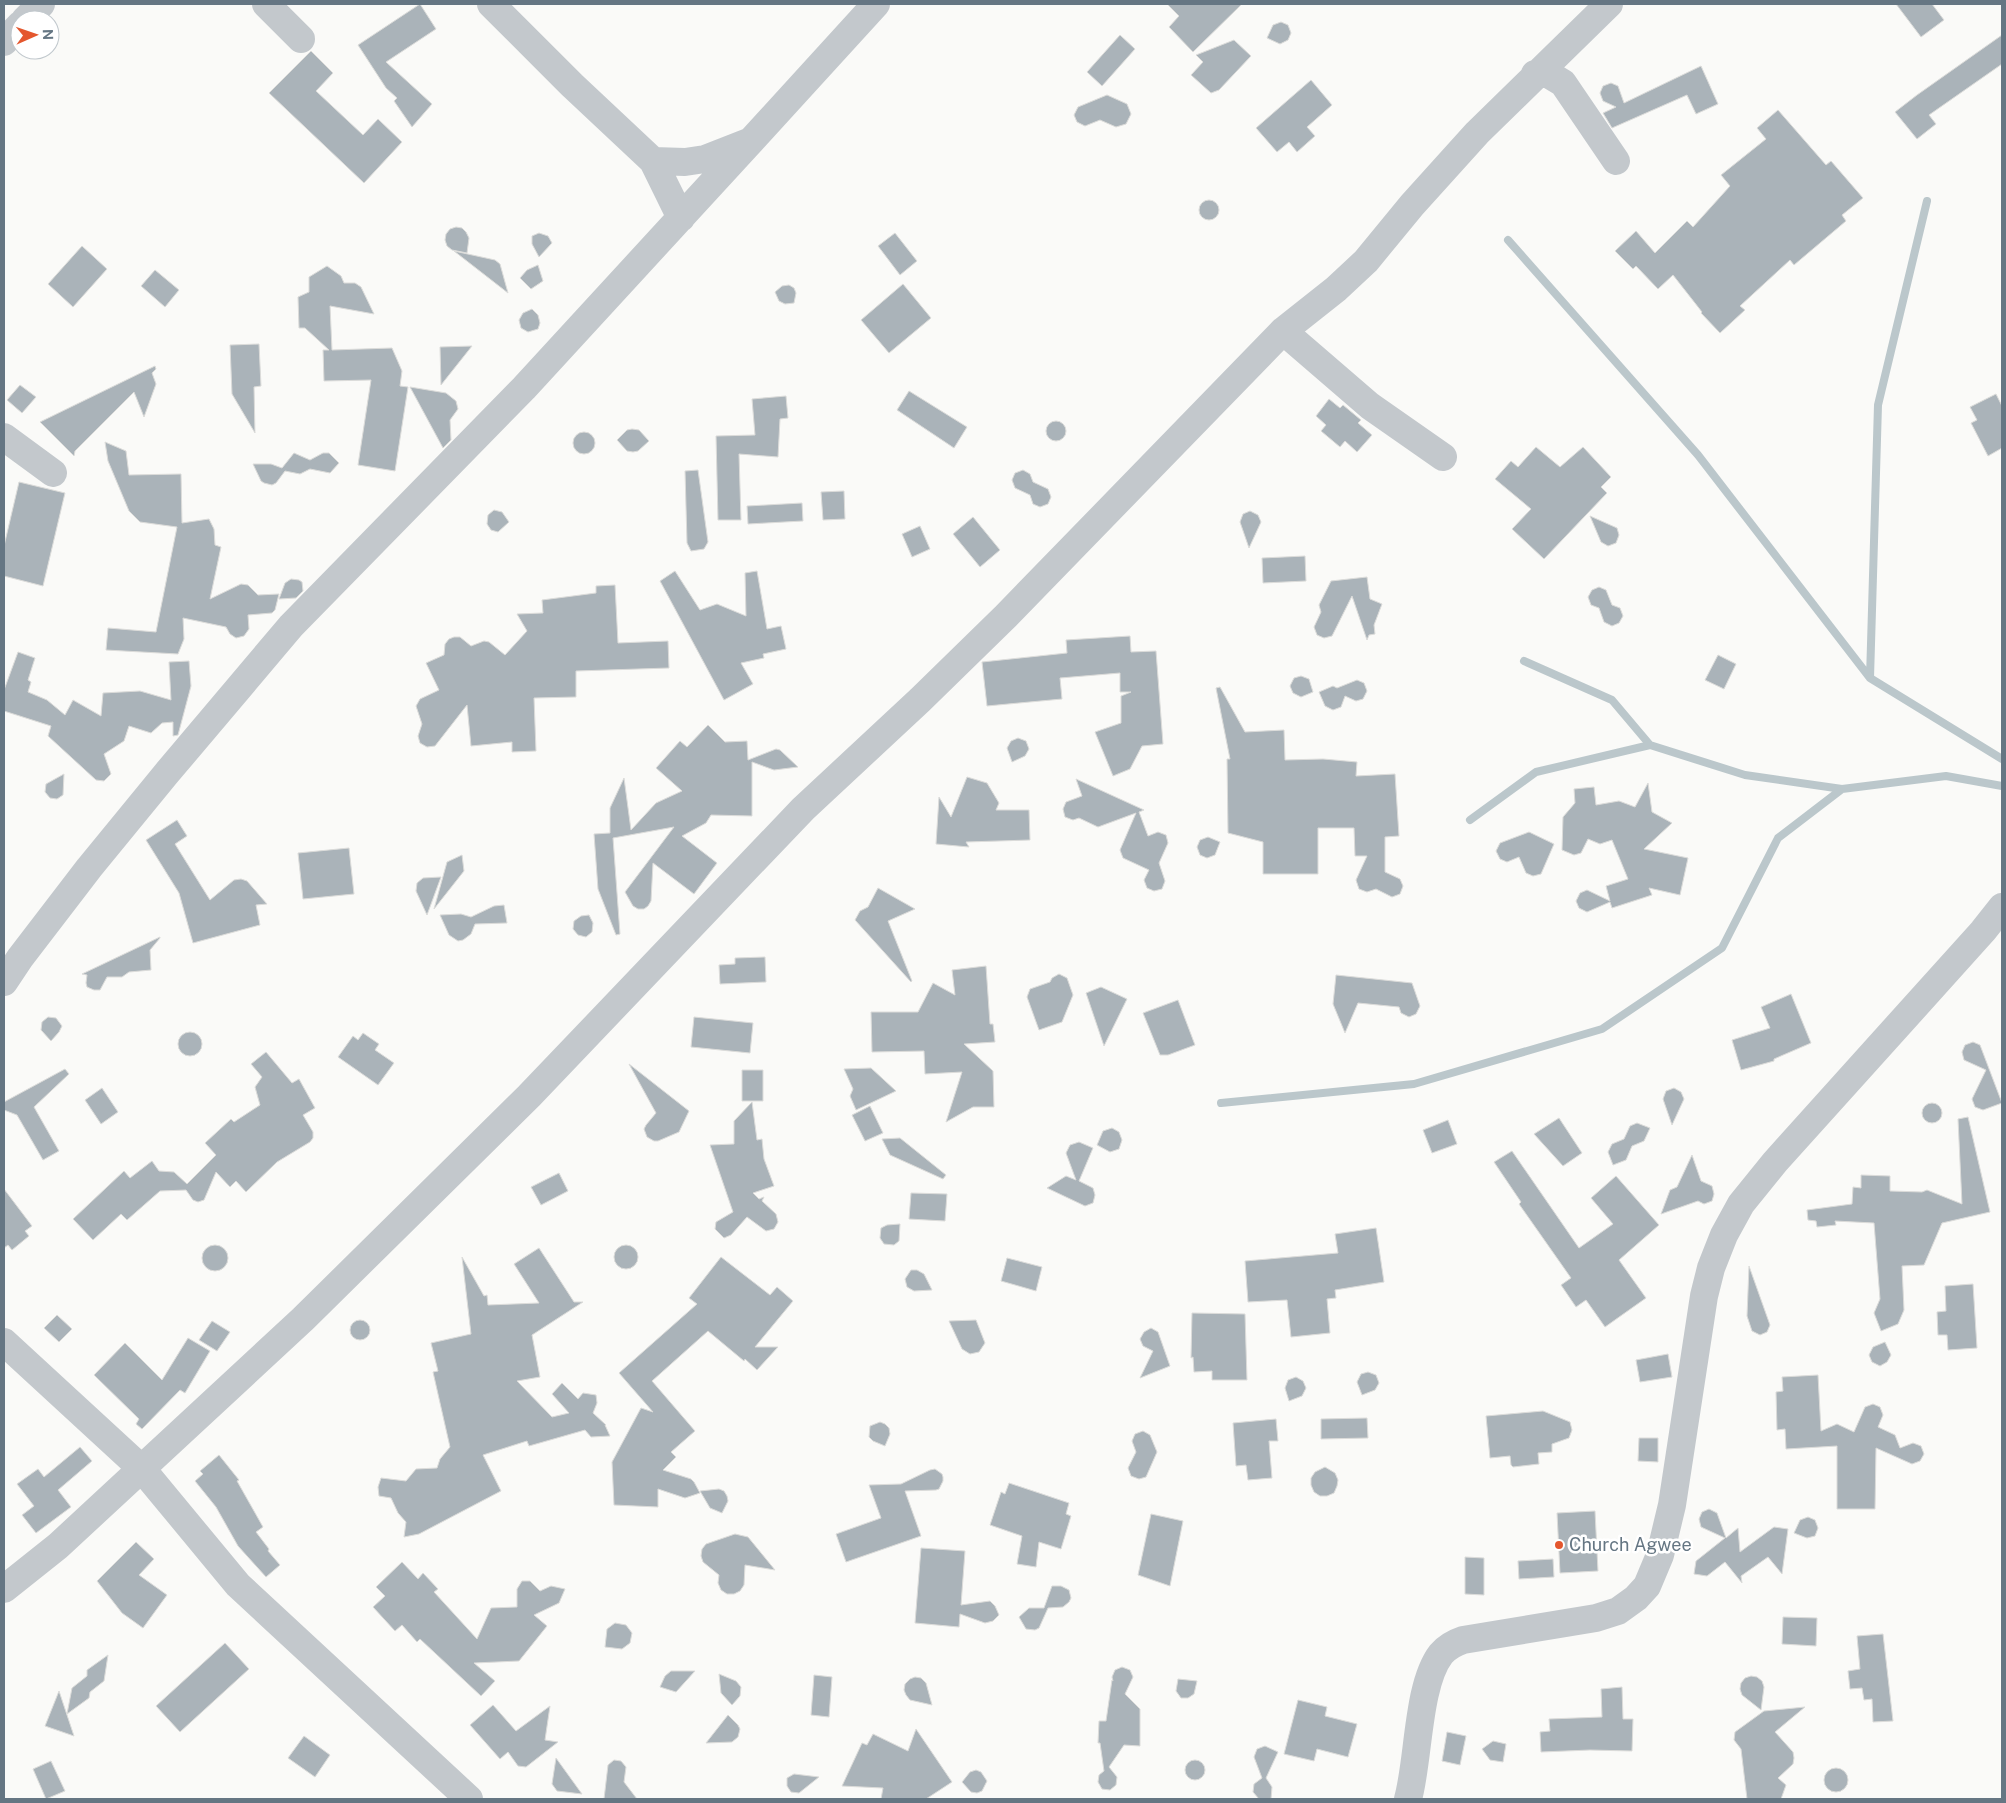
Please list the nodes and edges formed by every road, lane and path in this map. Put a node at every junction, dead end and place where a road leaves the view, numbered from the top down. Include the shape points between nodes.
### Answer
1 (266, 4) edge
2 (491, 4) edge
3 (876, 4) edge
4 (1609, 4) edge
5 (301, 39) dead end
6 (1536, 74) junction
7 (751, 141) junction
8 (653, 160) junction
9 (1616, 161) dead end
10 (681, 218) junction
11 (1283, 331) junction
12 (4, 437) edge
13 (1443, 457) dead end
14 (53, 473) dead end
15 (2002, 907) edge
16 (4, 982) edge
17 (4, 1342) edge
18 (142, 1469) junction
19 (4, 1589) edge
20 (469, 1799) edge
21 (1408, 1799) edge

1 - 5 street
2 - 8 street
3 - 7 street
4 - 6 street
6 - 9 street via 1548,74 1564,83
6 - 11 street via 1477,133 1366,261
7 - 8 street via 705,159 685,162
7 - 10 street
8 - 10 street
10 - 16 street via 524,388 291,626 89,868
11 - 13 street via 1370,406
11 - 18 street via 1006,616 802,809 529,1096 303,1319
12 - 14 street
15 - 21 street via 1775,1162 1741,1204 1724,1235 1704,1296 1672,1505 1660,1555 1647,1586 1618,1611 1596,1618 1463,1640 1450,1645 1440,1655 1426,1684
17 - 18 street
18 - 19 street via 58,1546
18 - 20 street via 238,1585

